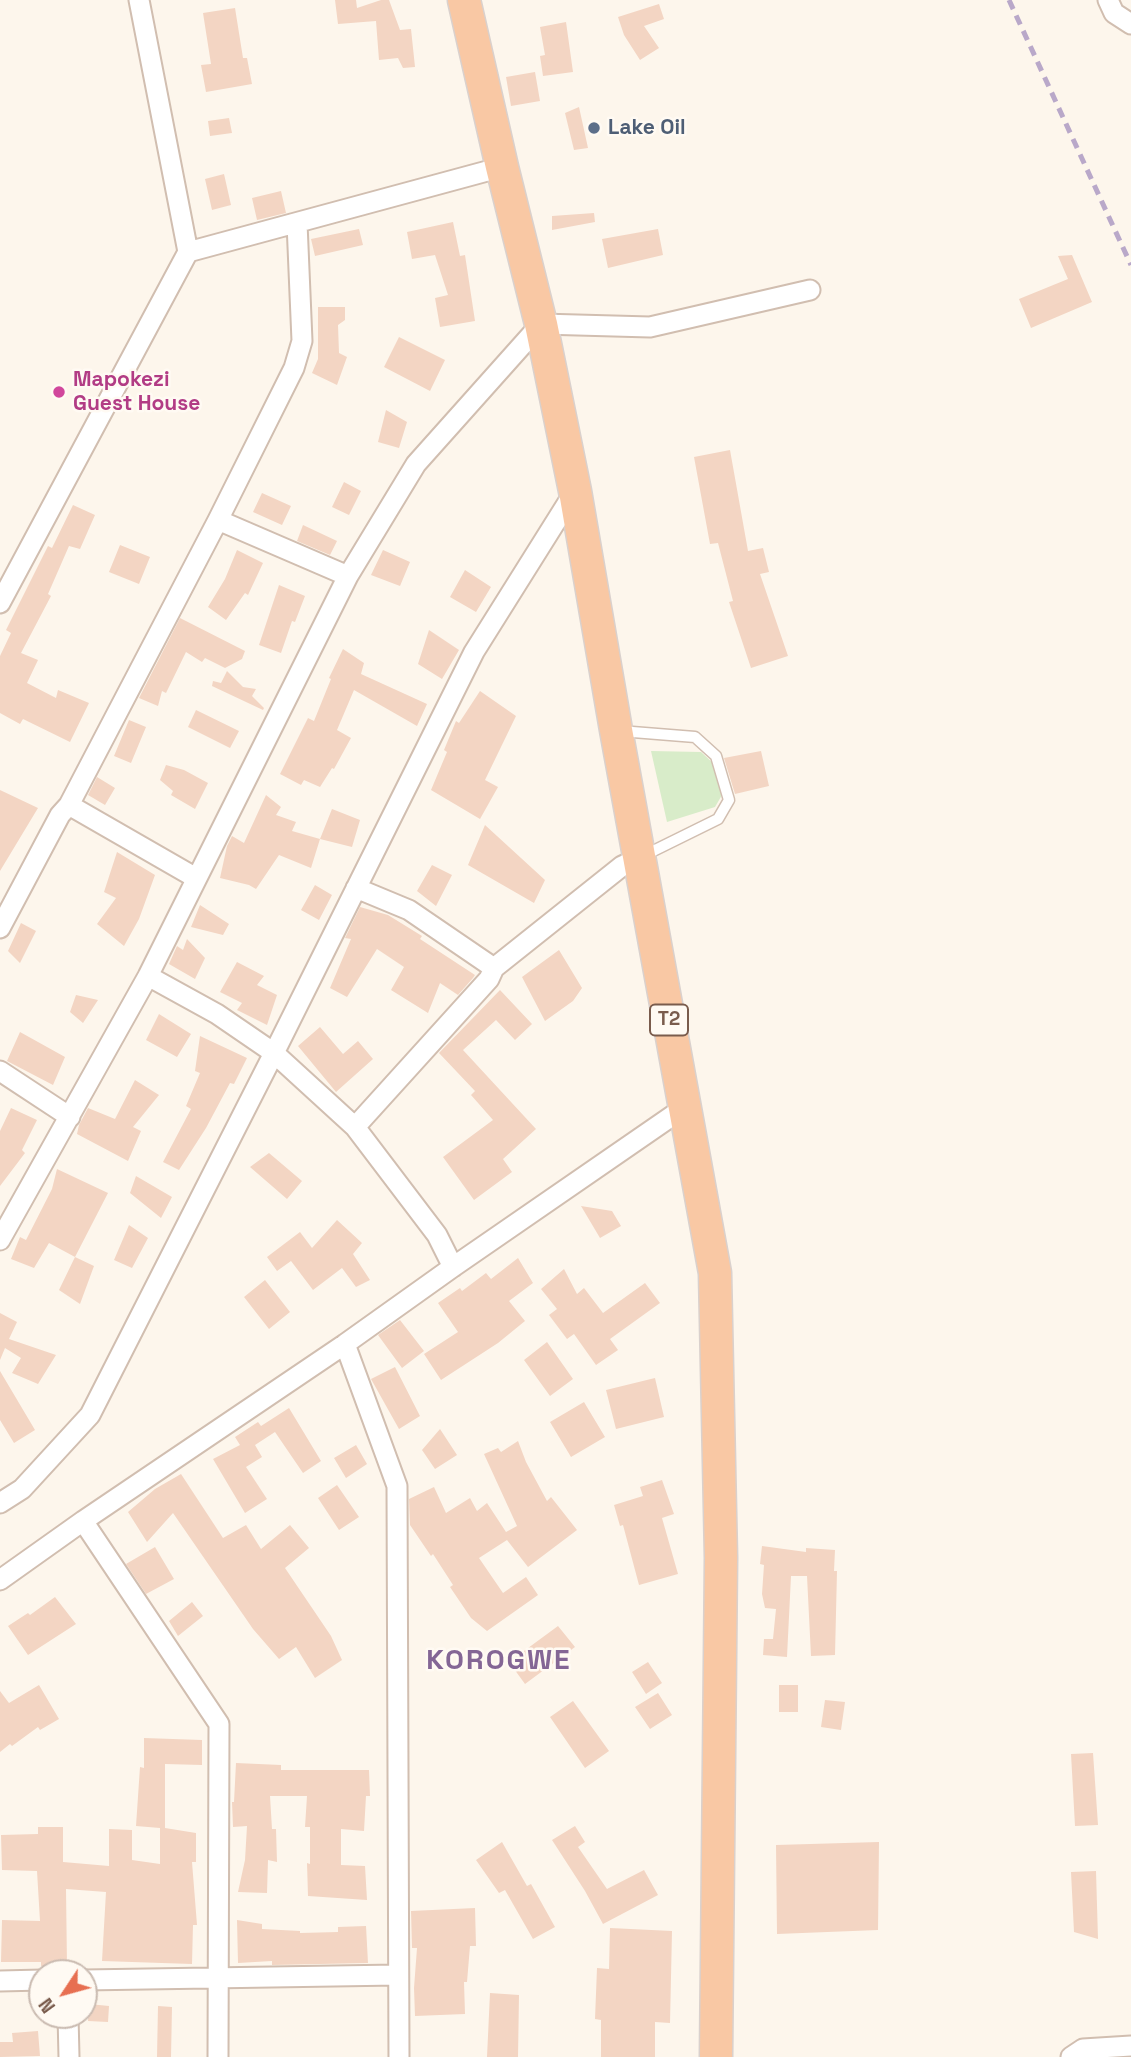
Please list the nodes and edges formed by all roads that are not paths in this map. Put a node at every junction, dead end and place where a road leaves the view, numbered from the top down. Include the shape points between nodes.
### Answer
1 (139, 0) edge
2 (464, 0) edge
3 (1108, 0) edge
4 (1131, 24) edge
5 (502, 167) junction
6 (297, 223) junction
7 (188, 252) junction
8 (810, 290) dead end
9 (541, 324) junction
10 (575, 491) junction
11 (218, 520) junction
12 (348, 576) junction
13 (0, 603) edge
14 (616, 730) junction
15 (69, 806) junction
16 (639, 858) junction
17 (196, 878) junction
18 (356, 888) junction
19 (0, 928) edge
20 (494, 968) junction
21 (148, 976) junction
22 (274, 1053) junction
23 (0, 1071) edge
24 (685, 1107) junction
25 (70, 1117) junction
26 (355, 1127) junction
27 (0, 1240) edge
28 (453, 1267) junction
29 (345, 1345) junction
30 (0, 1503) edge
31 (83, 1521) junction
32 (0, 1580) edge
33 (397, 1975) junction
34 (220, 1978) junction
35 (28, 1980) edge
36 (98, 1980) edge
37 (0, 1981) edge
38 (68, 2029) edge
39 (1131, 2046) edge
40 (69, 2057) edge
41 (218, 2057) edge
42 (399, 2057) edge
43 (716, 2057) edge
44 (1071, 2057) edge

1 - 7 street
2 - 5 highway, T2
3 - 4 street via 1114,13
5 - 6 street
5 - 9 highway, T2
6 - 7 street
6 - 11 street via 302,341 294,368
7 - 13 street
8 - 9 street via 650,327
9 - 10 highway, T2
9 - 12 street via 416,464
10 - 14 highway, T2
10 - 18 street via 474,652
11 - 12 street
11 - 15 street
12 - 17 street
14 - 16 highway, T2
14 - 16 lane via 695,737 716,756 729,800 718,819
15 - 17 street
15 - 19 street
16 - 20 street via 622,866
16 - 24 highway, T2
17 - 21 street
18 - 20 street via 409,910
18 - 22 street
20 - 26 street
21 - 22 street via 217,1014
21 - 25 street
22 - 26 street
22 - 30 street via 90,1415 22,1489
23 - 25 street
24 - 28 street
24 - 43 highway, T2 via 715,1273 721,1558
25 - 27 street
26 - 28 street via 437,1236
28 - 29 street
29 - 31 street
29 - 33 street via 397,1486
31 - 32 street
31 - 34 street via 219,1724
33 - 34 street
33 - 42 street
34 - 36 street
34 - 41 street
35 - 37 street
38 - 40 street
39 - 44 street via 1083,2049

